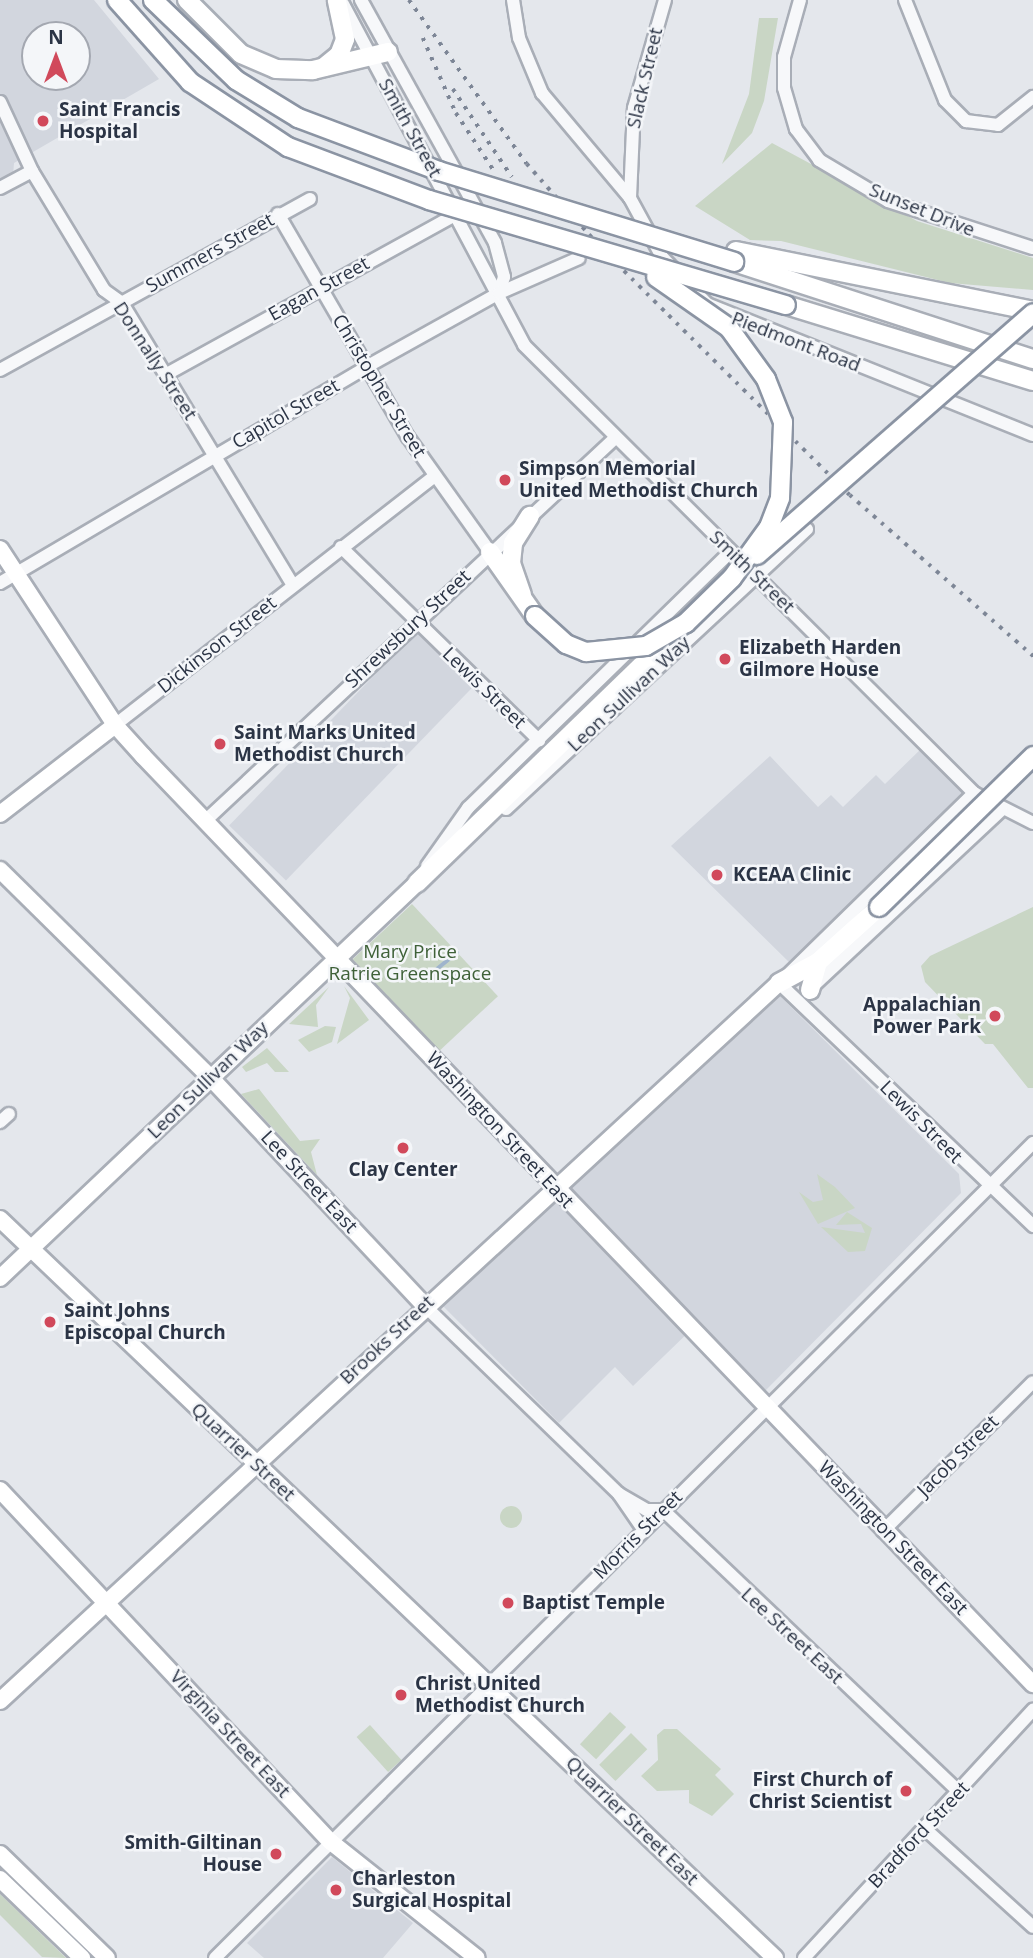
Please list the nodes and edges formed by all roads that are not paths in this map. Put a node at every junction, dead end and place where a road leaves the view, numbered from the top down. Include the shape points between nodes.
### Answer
1 (117, 0) edge
2 (153, 0) edge
3 (187, 0) edge
4 (339, 0) edge
5 (361, 0) edge
6 (513, 0) edge
7 (665, 0) edge
8 (800, 0) edge
9 (905, 0) edge
10 (380, 55) junction
11 (322, 68) junction
12 (1033, 97) edge
13 (0, 102) edge
14 (32, 171) junction
15 (0, 188) edge
16 (630, 198) junction
17 (310, 199) dead end
18 (474, 206) junction
19 (457, 214) junction
20 (278, 215) junction
21 (1033, 248) edge
22 (735, 257) junction
23 (579, 258) dead end
24 (625, 261) junction
25 (320, 287) junction
26 (499, 293) junction
27 (122, 303) junction
28 (1033, 312) edge
29 (1033, 359) edge
30 (366, 367) junction
31 (0, 370) edge
32 (165, 375) junction
33 (1033, 381) edge
34 (1033, 435) edge
35 (615, 438) junction
36 (215, 455) junction
37 (435, 477) junction
38 (530, 516) junction
39 (807, 529) dead end
40 (341, 547) junction
41 (0, 549) edge
42 (490, 552) junction
43 (730, 552) junction
44 (17, 573) junction
45 (754, 575) junction
46 (732, 578) junction
47 (0, 583) edge
48 (293, 585) junction
49 (522, 595) junction
50 (416, 622) junction
51 (686, 623) junction
52 (115, 725) junction
53 (538, 740) junction
54 (1033, 756) edge
55 (974, 793) junction
56 (1001, 810) junction
57 (0, 814) edge
58 (204, 822) junction
59 (1033, 823) edge
60 (0, 870) edge
61 (417, 883) junction
62 (335, 959) junction
63 (818, 962) junction
64 (779, 983) junction
65 (810, 990) junction
66 (812, 1012) junction
67 (210, 1077) junction
68 (1033, 1143) edge
69 (992, 1184) junction
70 (551, 1188) junction
71 (0, 1219) edge
72 (1033, 1226) edge
73 (30, 1250) junction
74 (0, 1278) edge
75 (424, 1306) junction
76 (1033, 1382) edge
77 (767, 1407) junction
78 (255, 1464) junction
79 (0, 1490) edge
80 (618, 1494) junction
81 (663, 1510) junction
82 (643, 1529) junction
83 (883, 1531) junction
84 (108, 1603) junction
85 (491, 1681) junction
86 (1033, 1684) edge
87 (0, 1701) edge
88 (1033, 1710) edge
89 (959, 1792) junction
90 (924, 1828) junction
91 (331, 1842) junction
92 (0, 1854) edge
93 (0, 1879) edge
94 (1033, 1927) edge
95 (82, 1958) edge
96 (107, 1958) edge
97 (215, 1958) edge
98 (477, 1958) edge
99 (775, 1958) edge
100 (804, 1958) edge

1 - 24 highway, bridge via 190,82 288,147 429,200
2 - 22 highway, bridge via 236,80 298,118 604,225
3 - 11 highway via 242,54 276,69
4 - 10 street, Smith Street
4 - 11 highway via 345,39 339,55
5 - 10 street, Smith Street
6 - 16 street, Piedmont Road via 519,38 542,93
7 - 16 street, Slack Street via 634,108
8 - 21 street, Sunset Drive via 784,88 796,129 818,160 888,201
9 - 12 street via 945,100 966,121 998,125
10 - 11 highway
10 - 18 street, Smith Street
10 - 19 street, Smith Street
13 - 14 street, Donnally Street
14 - 15 street
14 - 27 street, Donnally Street via 104,290
16 - 34 street, Piedmont Road via 662,257 729,318
17 - 20 street, Summers Street
18 - 19 street, Eagan Street
18 - 26 street, Smith Street via 503,263
19 - 25 street, Eagan Street
19 - 26 street, Smith Street
20 - 25 street, Christopher Street
20 - 27 street, Summers Street
22 - 28 highway
22 - 29 highway
23 - 26 street, Capitol Street
24 - 33 highway, bridge
24 - 46 highway, bridge via 682,291 722,322 776,399 785,445 780,498 769,527
25 - 30 street, Christopher Street
25 - 32 street, Eagan Street
26 - 30 street, Capitol Street
26 - 35 street, Smith Street via 524,345
27 - 31 street, Summers Street
27 - 32 street, Donnally Street
28 - 46 highway, bridge
30 - 36 street, Capitol Street
30 - 37 street, Christopher Street
32 - 36 street, Donnally Street
35 - 38 street, Shrewsbury Street
35 - 43 street, Smith Street
36 - 44 street, Capitol Street
36 - 48 street, Donnally Street
37 - 40 street, Dickinson Street
37 - 42 street, Christopher Street
38 - 42 street, Shrewsbury Street
38 - 49 highway via 513,543 511,563
39 - 45 street, Leon Sullivan Way
40 - 48 street, Dickinson Street
40 - 50 street, Lewis Street
41 - 44 main road, Washington Street East
42 - 49 highway
42 - 50 street, Shrewsbury Street
43 - 45 street, Smith Street
43 - 53 street, Leon Sullivan Way
44 - 47 street, Capitol Street
44 - 52 main road, Washington Street East
45 - 55 street, Smith Street
45 - 61 street, Leon Sullivan Way via 464,848
46 - 51 highway, bridge
48 - 52 street, Dickinson Street
49 - 51 highway, bridge via 535,616 566,644 606,654 646,646
50 - 53 street, Lewis Street
50 - 58 street, Shrewsbury Street
51 - 61 highway, bridge
52 - 57 main road, Dickinson Street
52 - 58 main road, Washington Street East
53 - 61 street, Leon Sullivan Way via 468,808
54 - 63 highway, bridge
55 - 56 street, Smith Street
55 - 64 street
56 - 59 street, Smith Street
56 - 65 street
58 - 62 main road, Washington Street East
60 - 67 main road, Lee Street East
61 - 62 main road, Leon Sullivan Way
62 - 67 main road, Leon Sullivan Way
62 - 70 main road, Washington Street East
63 - 64 highway
63 - 65 highway
64 - 66 street, Lewis Street
64 - 70 main road, Brooks Street
65 - 66 street
66 - 69 street, Lewis Street via 973,1174
67 - 73 main road, Leon Sullivan Way
67 - 75 main road, Lee Street East
68 - 69 street, Morris Street
69 - 72 street, Lewis Street
69 - 77 street, Morris Street
70 - 75 main road, Brooks Street
70 - 77 main road, Washington Street East
71 - 73 main road, Quarrier Street
73 - 74 main road, Leon Sullivan Way
73 - 78 main road, Quarrier Street
75 - 78 main road, Brooks Street
75 - 80 street, Lee Street East
76 - 83 street, Jacob Street
77 - 81 street, Morris Street
77 - 83 main road, Washington Street East
78 - 84 main road, Brooks Street
78 - 85 main road, Quarrier Street
79 - 84 main road, Virginia Street East
80 - 81 street, Lee Street East
80 - 82 street, Lee Street East
81 - 82 street, Morris Street
81 - 89 street, Lee Street East
82 - 85 street, Morris Street
83 - 86 main road, Washington Street East
84 - 87 main road, Brooks Street
84 - 91 main road, Virginia Street East
85 - 91 street, Morris Street
85 - 99 main road, Quarrier Street East
88 - 89 street, Bradford Street
89 - 90 street, Bradford Street
90 - 94 street
90 - 100 street, Bradford Street
91 - 97 street, Morris Street
91 - 98 main road, Virginia Street East
92 - 96 main road
93 - 95 main road

